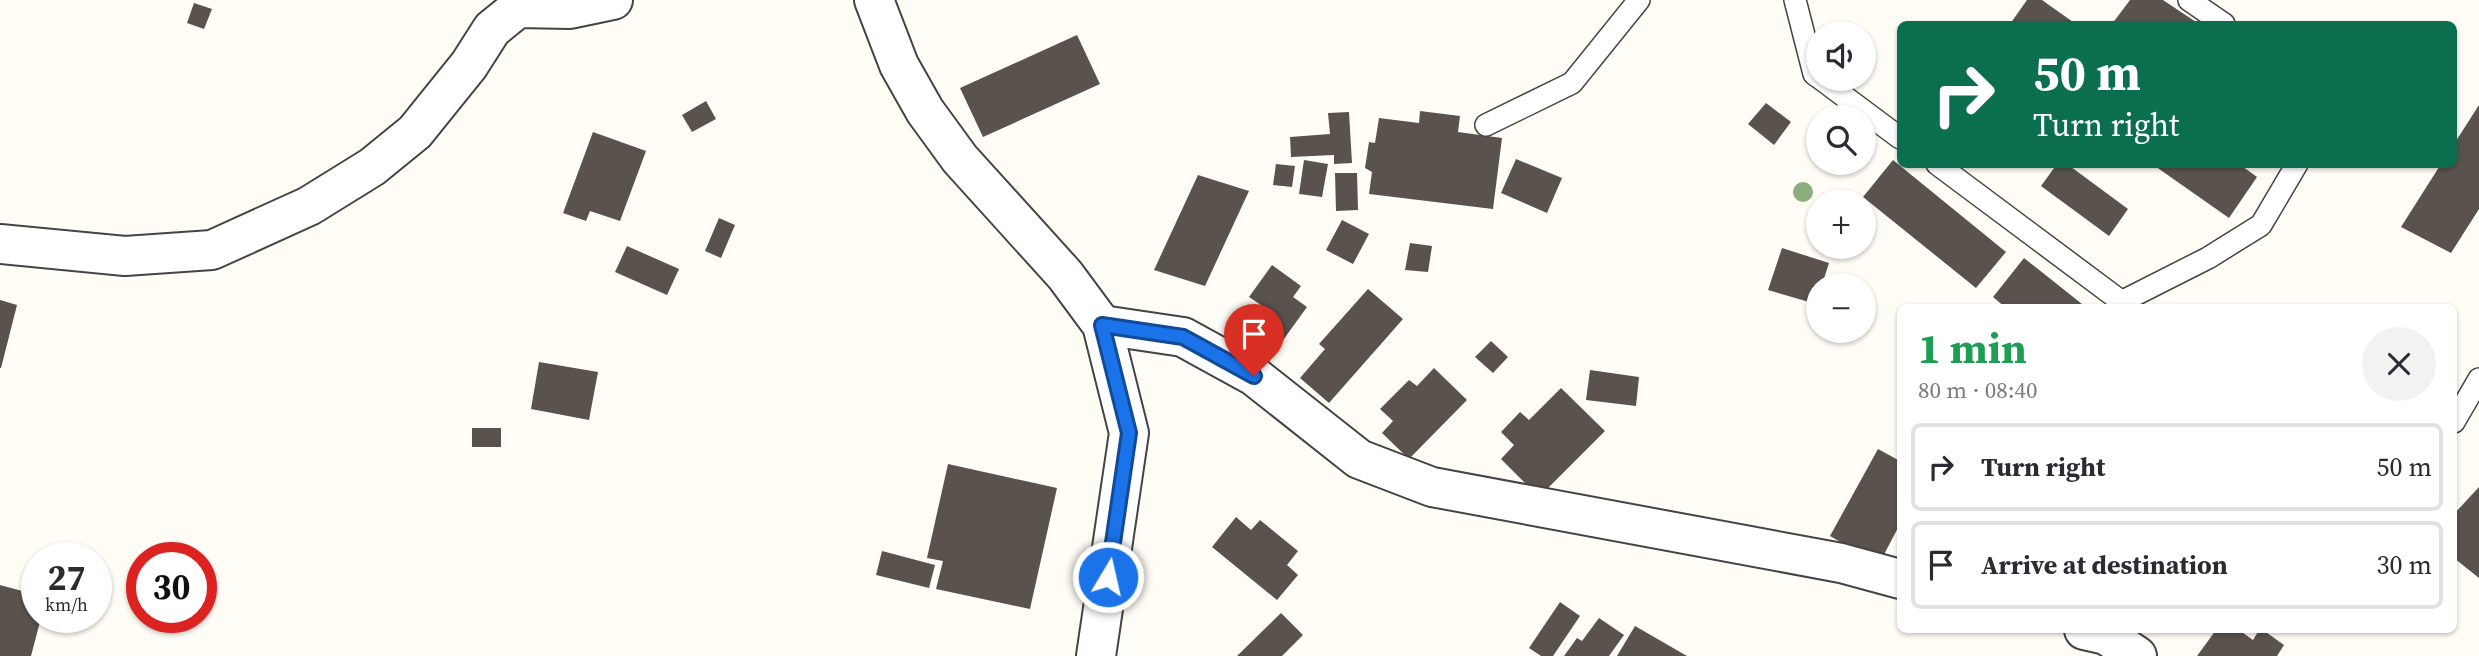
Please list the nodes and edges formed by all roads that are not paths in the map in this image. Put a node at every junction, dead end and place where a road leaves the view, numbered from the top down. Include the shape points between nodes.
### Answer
1 (613, 0) edge
2 (874, 0) edge
3 (1639, 0) edge
4 (1794, 0) edge
5 (2189, 0) edge
6 (515, 4) edge
7 (2220, 21) edge
8 (1806, 44) edge
9 (1837, 91) edge
10 (1486, 125) dead end
11 (1897, 136) edge
12 (1942, 168) edge
13 (2295, 168) edge
14 (0, 244) edge
15 (2125, 304) edge
16 (2128, 304) edge
17 (1102, 325) junction
18 (2479, 379) edge
19 (2457, 417) edge
20 (1897, 578) edge
21 (2097, 633) edge
22 (1096, 656) edge
23 (2137, 656) edge

1 - 6 street via 570,9
2 - 17 street via 899,65 925,111 960,159 1065,275
3 - 10 lane via 1572,83
4 - 8 lane
5 - 7 lane
6 - 14 street via 415,132 372,167 309,206 212,250 125,256
9 - 11 lane
12 - 15 lane
13 - 16 lane via 2261,225
17 - 20 street via 1183,337 1254,376 1359,459 1432,487 1828,560
17 - 22 street via 1129,433
18 - 19 lane
21 - 23 street

